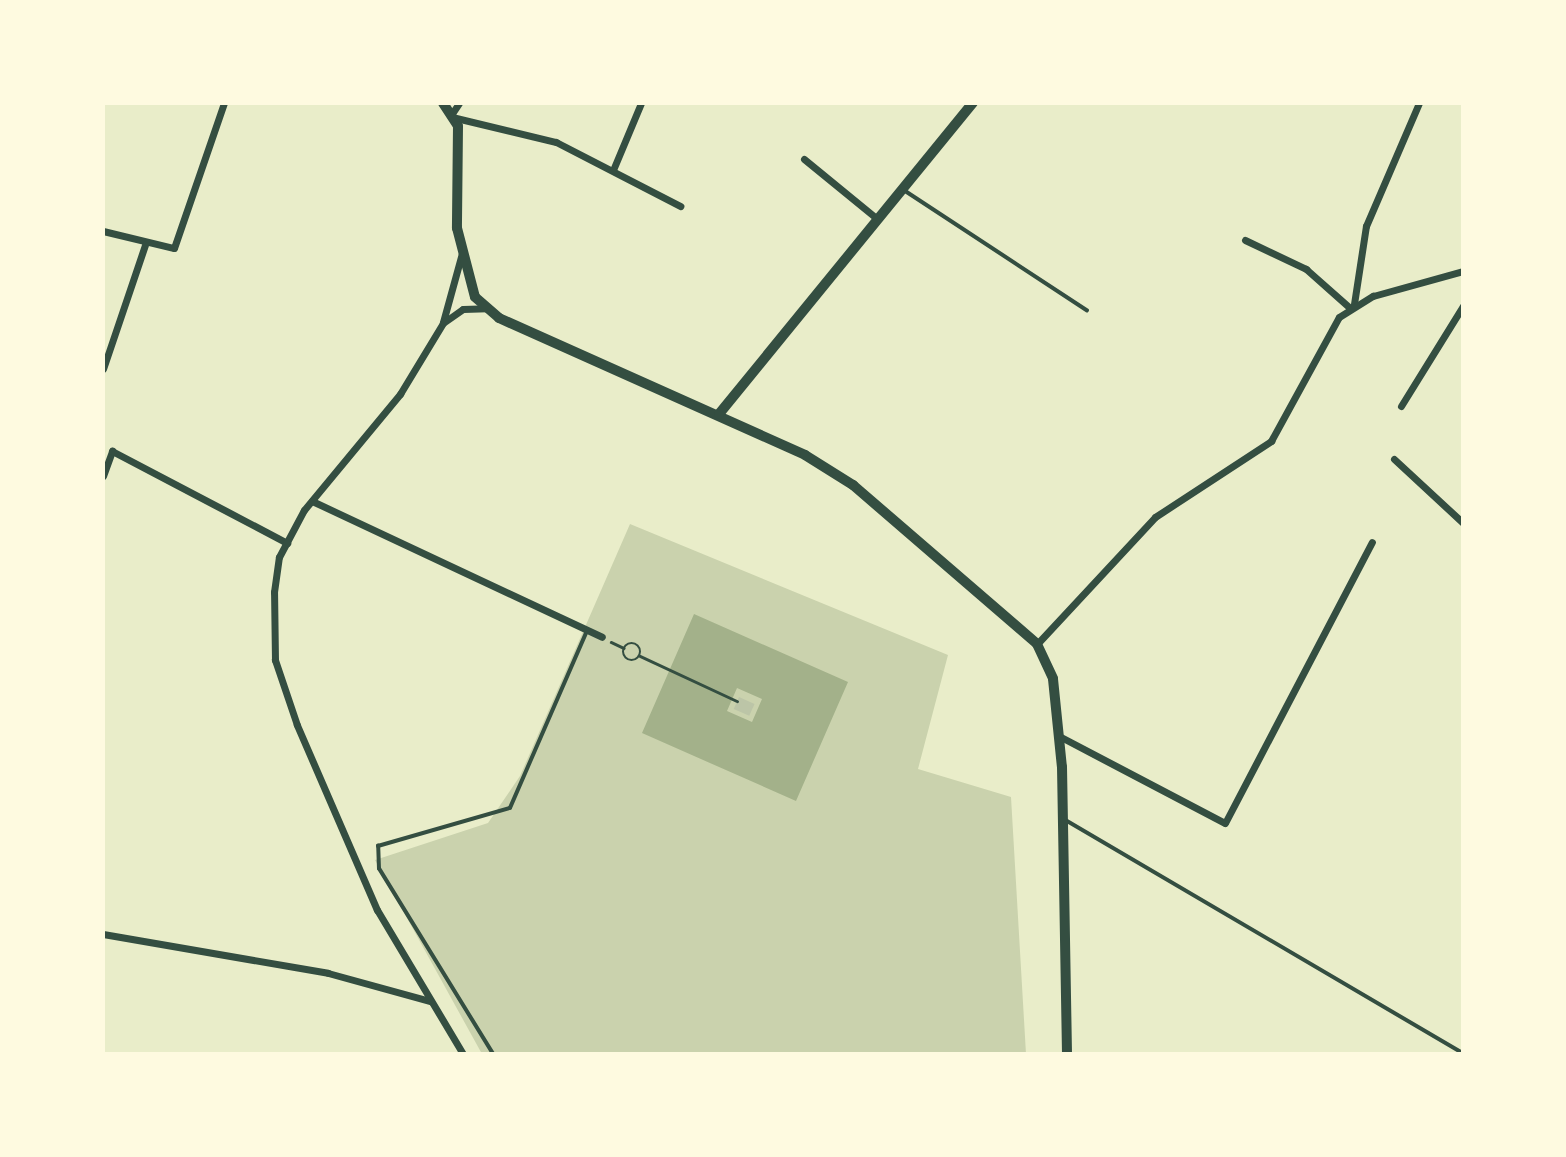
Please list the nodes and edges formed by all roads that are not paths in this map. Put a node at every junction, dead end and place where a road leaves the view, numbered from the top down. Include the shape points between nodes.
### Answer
1 (224, 103) edge
2 (443, 103) edge
3 (641, 103) edge
4 (973, 103) edge
5 (1419, 103) edge
6 (456, 111) edge
7 (804, 159) dead end
8 (613, 170) junction
9 (901, 188) junction
10 (680, 206) dead end
11 (876, 218) junction
12 (103, 231) edge
13 (1245, 240) dead end
14 (145, 245) junction
15 (463, 251) junction
16 (1463, 271) edge
17 (1352, 306) junction
18 (1463, 306) edge
19 (488, 308) junction
20 (1087, 310) dead end
21 (443, 323) junction
22 (103, 369) edge
23 (1401, 406) dead end
24 (719, 414) junction
25 (107, 449) edge
26 (1394, 459) dead end
27 (103, 476) edge
28 (312, 501) junction
29 (1463, 523) edge
30 (1372, 542) dead end
31 (287, 543) junction
32 (587, 630) junction
33 (602, 637) road end
34 (1037, 644) junction
35 (1059, 736) junction
36 (1062, 818) junction
37 (103, 934) edge
38 (431, 1001) junction
39 (1463, 1053) edge
40 (463, 1054) edge
41 (493, 1054) edge
42 (1067, 1054) edge

1 - 14 street via 178,244 169,250
2 - 6 street
3 - 8 street
4 - 9 street
5 - 17 street via 1366,226
6 - 8 street via 537,136
6 - 15 street via 457,228
7 - 11 street
8 - 10 street
9 - 11 street
9 - 20 lane
11 - 24 street
12 - 14 street
13 - 17 street via 1317,276
14 - 22 street
15 - 19 street via 475,297
15 - 21 street
16 - 17 street
17 - 34 street via 1321,343 1271,441 1155,517
18 - 23 street
19 - 21 street via 463,309
19 - 24 street
21 - 28 street via 400,394
24 - 34 street via 853,485
25 - 27 street
25 - 31 street
26 - 29 street
28 - 31 street
28 - 32 street
30 - 35 street via 1225,823
31 - 38 street via 274,592 275,660 377,910
32 - 33 street
32 - 41 lane via 510,808 378,846 379,869
34 - 35 street via 1053,679
35 - 36 street
36 - 39 lane
36 - 42 street
37 - 38 street via 328,973
38 - 40 street

